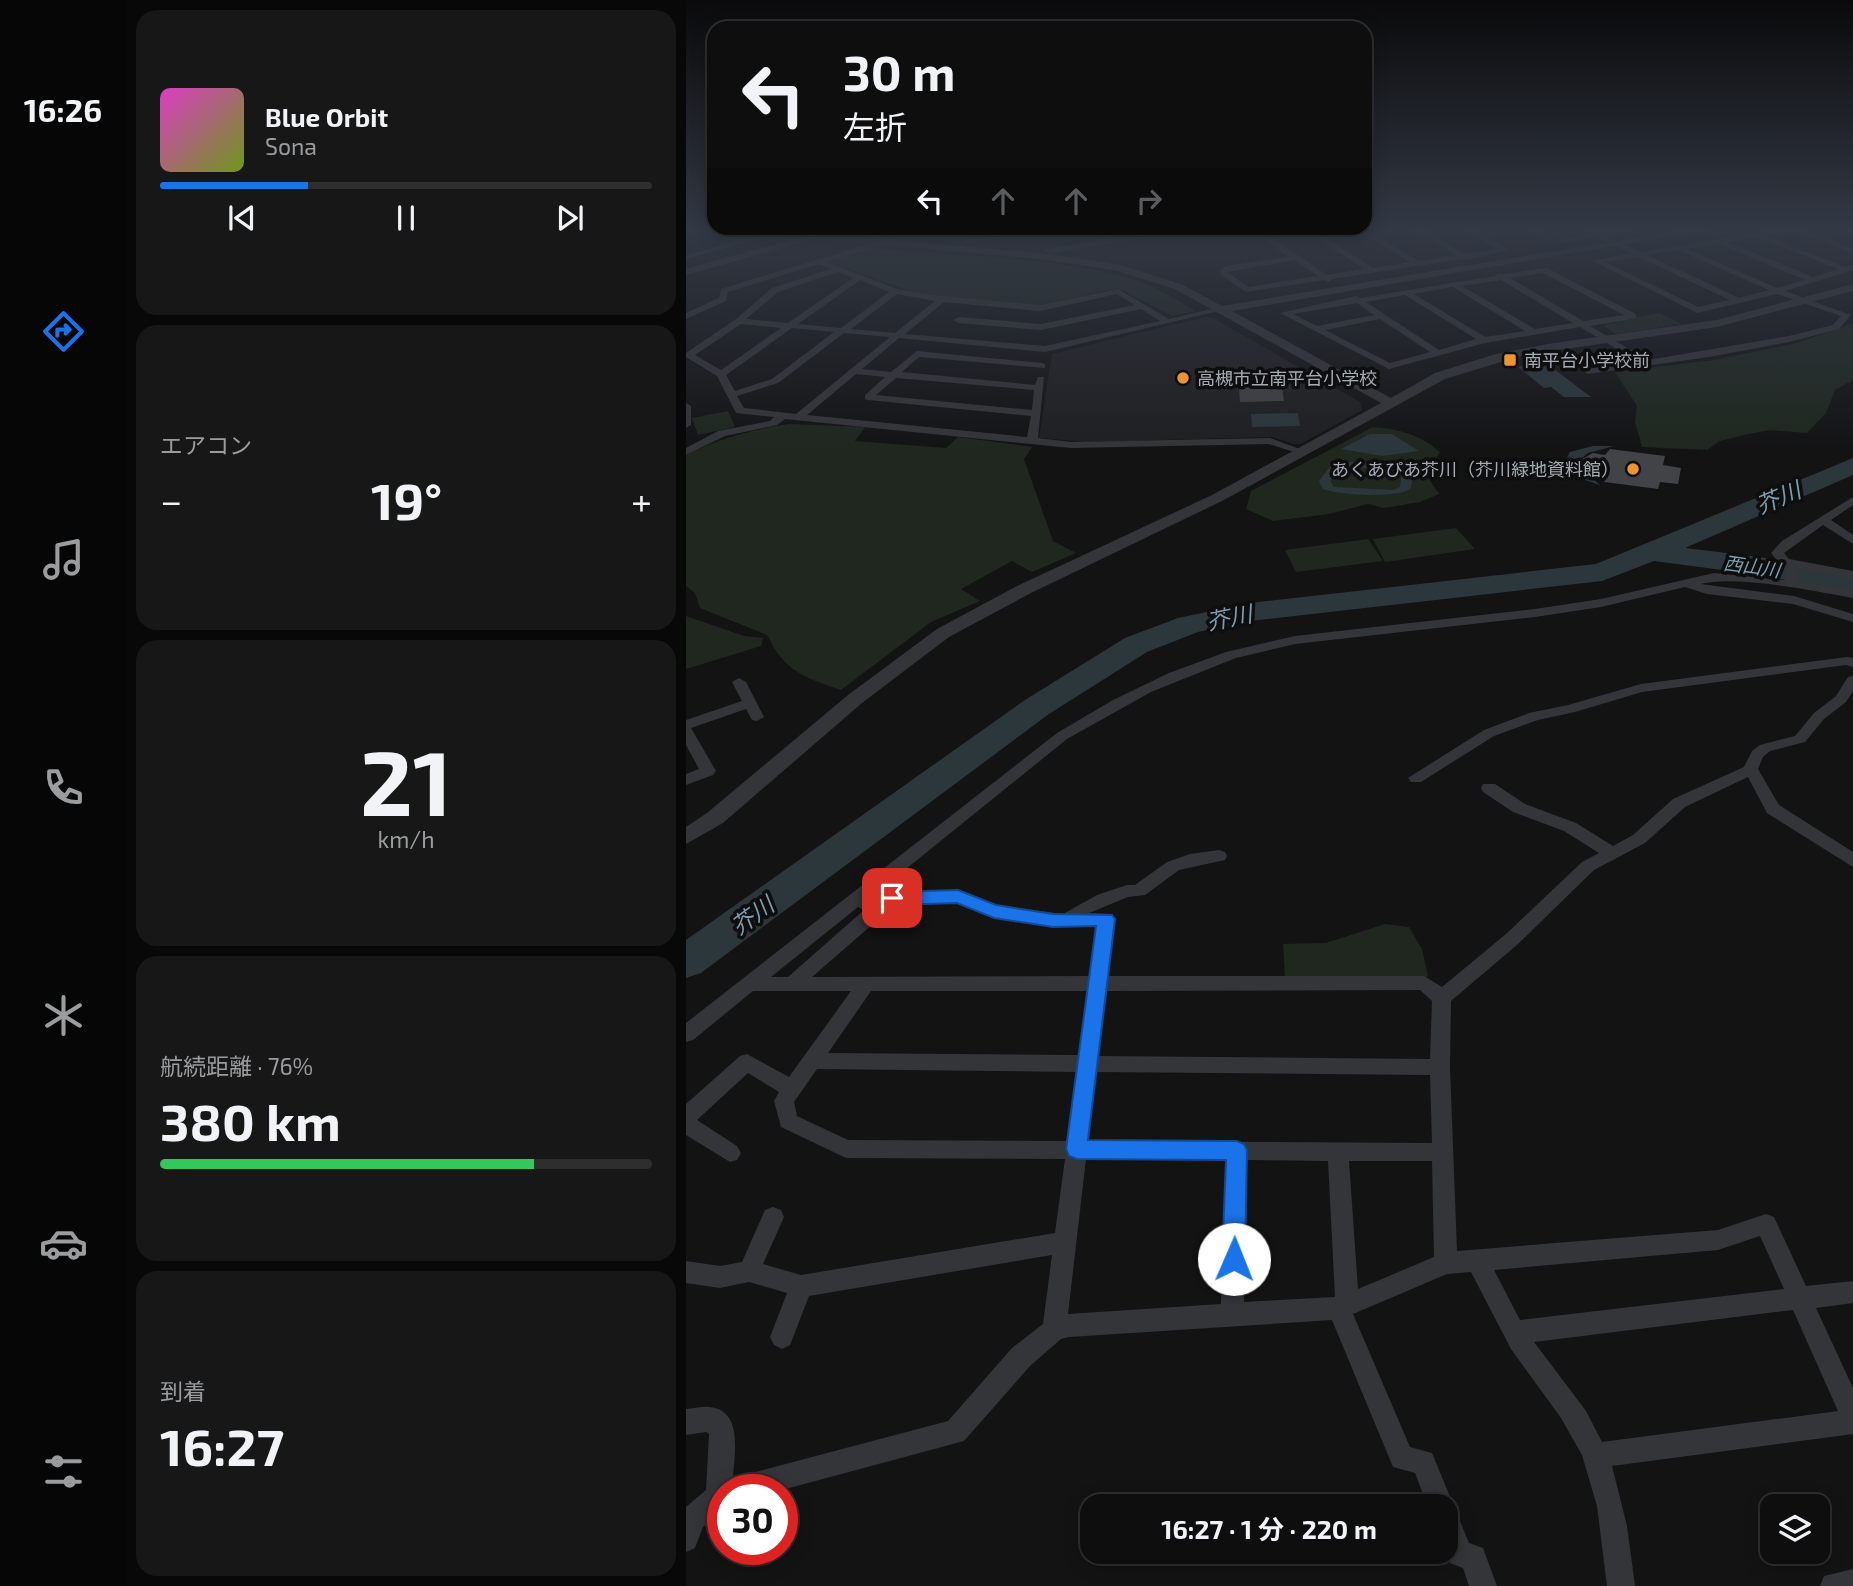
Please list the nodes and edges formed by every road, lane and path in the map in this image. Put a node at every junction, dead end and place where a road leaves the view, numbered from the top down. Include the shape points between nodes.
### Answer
1 (716, 302) edge
2 (762, 302) edge
3 (824, 302) edge
4 (880, 302) edge
5 (938, 302) edge
6 (979, 302) joint
7 (1067, 302) edge
8 (1136, 302) edge
9 (1203, 302) edge
10 (1263, 302) edge
11 (1347, 302) edge
12 (1362, 302) edge
13 (1422, 302) edge
14 (1484, 302) edge
15 (1546, 302) edge
16 (1606, 302) edge
17 (1681, 302) edge
18 (1734, 302) edge
19 (1808, 302) joint
20 (1142, 306) junction
21 (1219, 310) junction
22 (686, 316) edge
23 (1383, 316) junction
24 (739, 321) junction
25 (1167, 321) junction
26 (1587, 325) junction
27 (790, 326) junction
28 (1316, 329) junction
29 (843, 330) junction
30 (1534, 332) junction
31 (898, 335) junction
32 (1484, 340) junction
33 (1612, 340) junction
34 (1045, 349) junction
35 (1436, 352) junction
36 (1647, 363) junction
37 (1042, 366) junction
38 (854, 371) junction
39 (1588, 371) dead end
40 (721, 374) junction
41 (893, 375) junction
42 (1040, 388) junction
43 (732, 395) junction
44 (1389, 402) junction
45 (686, 407) edge
46 (1036, 413) junction
47 (783, 415) junction
48 (798, 417) junction
49 (686, 425) edge
50 (1032, 441) junction
51 (686, 452) edge
52 (1303, 452) junction
53 (1853, 500) edge
54 (1824, 520) junction
55 (1853, 540) edge
56 (1790, 574) junction
57 (1853, 575) edge
58 (1685, 584) junction
59 (1853, 594) edge
60 (1853, 618) edge
61 (1853, 663) edge
62 (1853, 680) edge
63 (739, 681) dead end
64 (686, 725) edge
65 (686, 731) edge
66 (1750, 770) junction
67 (1416, 778) dead end
68 (686, 780) edge
69 (1489, 788) dead end
70 (686, 837) edge
71 (1612, 853) junction
72 (1219, 856) dead end
73 (1853, 861) edge
74 (857, 899) junction
75 (877, 909) junction
76 (1066, 920) junction
77 (1098, 982) junction
78 (750, 984) junction
79 (792, 984) junction
80 (866, 984) junction
81 (1443, 998) junction
82 (686, 1034) edge
83 (812, 1061) junction
84 (1088, 1064) junction
85 (1440, 1067) junction
86 (792, 1089) junction
87 (686, 1117) edge
88 (686, 1124) edge
89 (1077, 1149) junction
90 (1237, 1150) junction
91 (1338, 1151) junction
92 (1442, 1152) junction
93 (730, 1153) dead end
94 (773, 1217) dead end
95 (1065, 1242) junction
96 (1477, 1261) junction
97 (1446, 1263) junction
98 (748, 1270) junction
99 (686, 1272) edge
100 (801, 1286) junction
101 (1853, 1293) edge
102 (1800, 1299) junction
103 (1343, 1307) junction
104 (1232, 1314) junction
105 (1054, 1330) junction
106 (1516, 1332) junction
107 (782, 1337) dead end
108 (1853, 1419) edge
109 (686, 1422) edge
110 (1595, 1456) junction
111 (725, 1474) edge
112 (795, 1474) edge
113 (1436, 1494) edge
114 (707, 1507) edge
115 (686, 1539) edge
116 (1458, 1548) edge
117 (1853, 1583) edge
118 (1483, 1586) edge
119 (1621, 1586) edge
120 (1834, 1586) edge

1 - 22 street
2 - 24 street
3 - 27 street
4 - 29 street
5 - 31 street
6 - 7 street via 1040,308
6 - 20 street via 958,320 1041,327
8 - 20 street
9 - 21 street
10 - 21 street
11 - 28 street via 1284,313
12 - 23 street
13 - 32 street
14 - 30 street
15 - 26 street
16 - 26 street via 1633,316
17 - 18 street via 1697,310
19 - 33 street via 1725,323
19 - 36 street via 1847,315 1836,327 1788,339
20 - 25 street
21 - 25 street
21 - 44 street
23 - 28 street
23 - 35 street
24 - 27 street
24 - 40 street via 689,355
25 - 34 street
26 - 30 street
26 - 33 street
27 - 29 street
27 - 40 street
28 - 35 street via 1389,366
29 - 31 street
29 - 43 street via 775,381
30 - 32 street
31 - 34 street
31 - 38 street
32 - 35 street
33 - 36 street
33 - 44 street via 1467,365
34 - 37 street
36 - 39 street
37 - 41 street via 917,354
37 - 42 street
38 - 41 street
38 - 48 street
40 - 43 street
41 - 42 street
41 - 46 street via 868,397
42 - 46 street
43 - 47 street via 740,411
44 - 52 street
45 - 49 street
46 - 50 street
47 - 48 street
47 - 51 street via 774,423 722,433
48 - 50 street
50 - 52 street via 1095,445 1270,441
52 - 70 street via 943,633
53 - 54 street
54 - 55 street
54 - 56 street via 1777,553
56 - 57 street
56 - 58 street via 1714,577
56 - 59 street
58 - 60 street via 1794,600
58 - 74 street via 1546,611 1295,640 1214,659 1159,680 1062,736
61 - 67 street via 1641,688 1534,716 1489,733
62 - 66 street via 1841,699 1800,739 1765,748
63 - 64 street via 754,710
65 - 68 street via 708,771
66 - 71 street via 1687,799 1639,839
66 - 73 street via 1759,777 1773,809
69 - 71 street via 1519,808 1570,827
71 - 81 street via 1588,866
72 - 76 street via 1173,866 1139,891 1103,899
74 - 75 street
74 - 78 street
75 - 76 street via 892,898 958,897 994,911
75 - 79 street
76 - 77 street via 1106,919
77 - 80 street
77 - 81 street via 1424,984
77 - 84 street
78 - 79 street
78 - 82 street
79 - 80 street
80 - 83 street
81 - 85 street
83 - 84 street
83 - 86 street
84 - 85 street
84 - 89 street
85 - 92 street
86 - 87 street via 747,1062
86 - 89 street via 784,1101 788,1121 846,1149
88 - 93 street
89 - 90 street
89 - 95 street
90 - 91 street
90 - 104 street
91 - 92 street
91 - 103 street
92 - 97 street
94 - 98 street
95 - 100 street
95 - 105 street
96 - 97 street
96 - 102 street via 1718,1240 1766,1224
96 - 106 street
97 - 103 street
98 - 99 street via 720,1277
98 - 100 street
100 - 107 street
101 - 102 street
102 - 106 street
102 - 108 street
103 - 104 street
103 - 113 street via 1402,1458 1423,1462
104 - 105 street via 1089,1322
105 - 112 street via 1021,1357 955,1432
106 - 110 street via 1583,1429
108 - 110 street
109 - 111 street via 709,1419 722,1428
110 - 119 street via 1614,1527
114 - 115 street via 692,1519
116 - 118 street via 1473,1558
117 - 120 street

